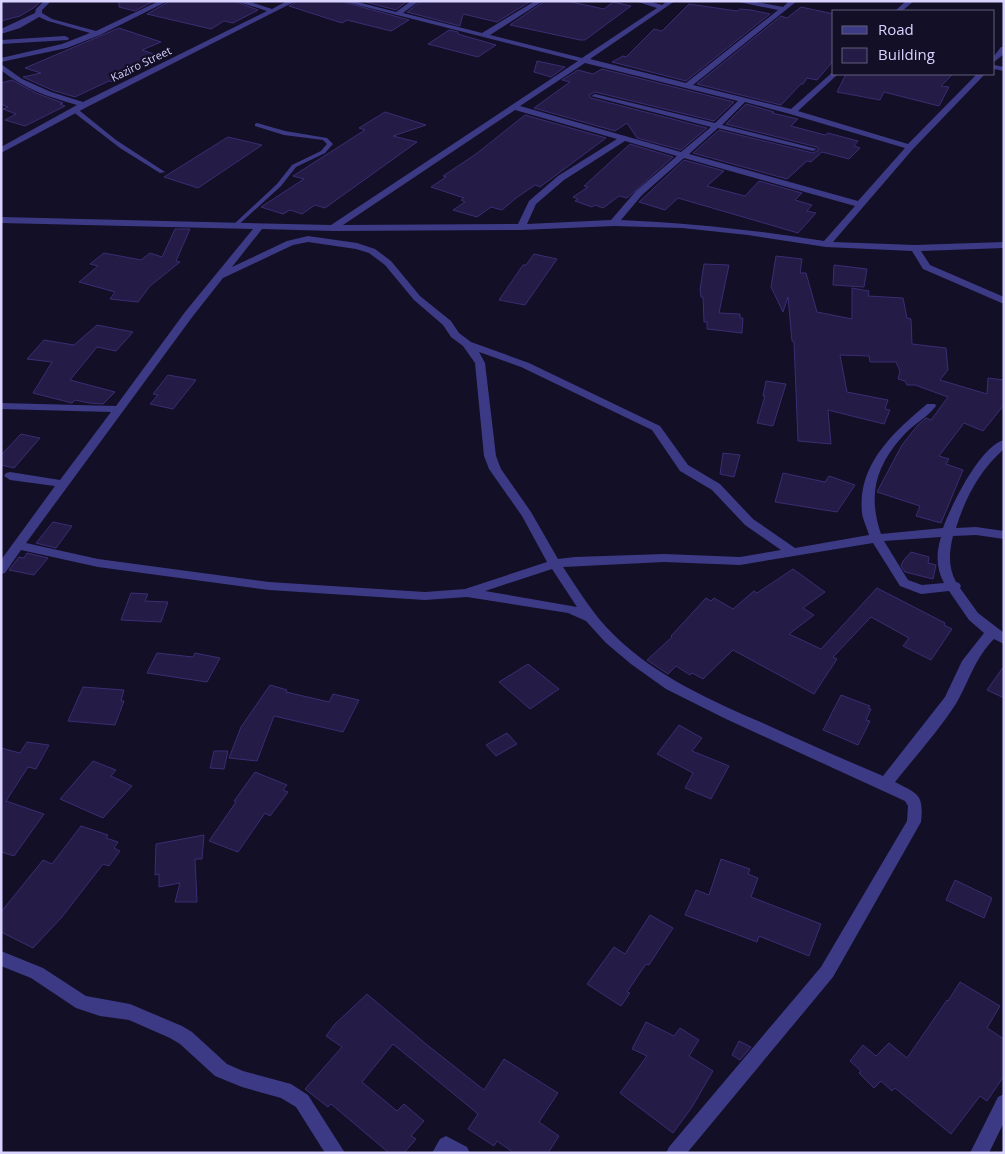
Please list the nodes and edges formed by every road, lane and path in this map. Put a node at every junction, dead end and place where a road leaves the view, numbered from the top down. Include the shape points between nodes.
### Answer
1 (48, 1) edge
2 (165, 1) edge
3 (239, 1) edge
4 (293, 1) edge
5 (345, 1) edge
6 (416, 1) edge
7 (540, 1) edge
8 (638, 1) edge
9 (672, 1) edge
10 (738, 1) edge
11 (772, 1) edge
12 (794, 1) edge
13 (911, 1) edge
14 (759, 4) junction
15 (663, 7) junction
16 (784, 9) junction
17 (899, 10) edge
18 (273, 11) junction
19 (39, 14) junction
20 (397, 14) junction
21 (1, 32) edge
22 (93, 35) junction
23 (484, 35) junction
24 (1, 42) edge
25 (1004, 49) edge
26 (995, 58) edge
27 (585, 59) junction
28 (1, 60) edge
29 (1, 66) edge
30 (832, 75) edge
31 (980, 75) edge
32 (688, 85) junction
33 (596, 96) dead end
34 (743, 100) junction
35 (84, 105) junction
36 (514, 108) junction
37 (74, 110) junction
38 (793, 112) junction
39 (257, 125) dead end
40 (720, 125) junction
41 (625, 137) junction
42 (910, 147) junction
43 (812, 150) dead end
44 (1, 151) edge
45 (682, 155) junction
46 (162, 172) dead end
47 (859, 204) junction
48 (1, 220) edge
49 (614, 222) junction
50 (235, 226) junction
51 (259, 227) junction
52 (521, 227) junction
53 (333, 228) junction
54 (826, 244) junction
55 (1004, 245) edge
56 (915, 248) junction
57 (222, 275) junction
58 (1004, 301) edge
59 (467, 344) junction
60 (1, 406) edge
61 (931, 406) dead end
62 (120, 409) junction
63 (1004, 443) edge
64 (10, 476) dead end
65 (64, 484) junction
66 (949, 532) junction
67 (1004, 535) edge
68 (876, 538) junction
69 (18, 545) junction
70 (795, 553) junction
71 (554, 564) junction
72 (1, 570) edge
73 (954, 586) junction
74 (466, 593) junction
75 (591, 618) junction
76 (998, 636) edge
77 (885, 784) junction
78 (1, 958) edge
79 (1004, 1103) edge
80 (336, 1153) edge
81 (441, 1153) edge
82 (461, 1153) edge
83 (675, 1153) edge
84 (979, 1153) edge

1 - 19 street via 38,10
2 - 22 street
3 - 18 street
4 - 18 street, Kaziro Street
5 - 20 street
6 - 20 street
7 - 23 street
8 - 15 street
9 - 15 street
10 - 14 street
11 - 14 street
12 - 16 street
13 - 17 street
14 - 16 street
15 - 27 street
16 - 32 street
18 - 35 street, Kaziro Street
19 - 21 street
19 - 22 street
20 - 23 street
22 - 24 street
22 - 28 street via 64,46
23 - 27 street
25 - 26 street
27 - 32 street
27 - 36 street
29 - 35 street via 19,81
30 - 38 street
31 - 42 street
32 - 34 street
33 - 40 street
34 - 38 street
34 - 40 street
35 - 37 street, Kaziro Street
36 - 41 street
36 - 53 street
37 - 44 street, Kaziro Street
37 - 46 lane via 129,153
38 - 42 street
39 - 50 lane via 325,140 330,144 323,152 294,166 279,185
40 - 43 street
40 - 45 street
41 - 45 street
41 - 52 street via 561,178 532,203
42 - 47 street
45 - 47 street
45 - 49 street via 637,195
47 - 54 street
48 - 50 street
49 - 52 street
49 - 54 street via 682,225
50 - 51 street
51 - 53 street
51 - 57 street
52 - 53 street
54 - 56 street
55 - 56 street
56 - 58 street via 926,267
57 - 59 street via 290,243 308,239 357,246 372,251 388,263 417,298
57 - 62 street via 189,314
59 - 70 street via 525,365 648,424 664,437 684,468 716,487 749,522
59 - 71 street via 480,363 490,456 495,469
60 - 62 street
61 - 68 street via 898,434 876,464 869,490 868,513
62 - 65 street
63 - 66 street via 986,460 966,490
64 - 65 street
65 - 69 street
66 - 67 street
66 - 68 street
66 - 73 street via 944,549 944,567
68 - 70 street
68 - 73 street via 904,583 921,590
69 - 72 street
69 - 74 street via 98,563 269,586 425,596
70 - 71 street via 740,562 664,558 576,560
71 - 74 street
71 - 75 street
73 - 76 street via 975,620
74 - 75 street via 570,610
75 - 77 street via 636,661 671,685
76 - 77 street via 982,643 967,665 951,700
77 - 83 street via 910,797 916,804 914,822 827,972
78 - 80 street via 37,973 82,1003 130,1012 176,1032 221,1070 285,1090 302,1101
79 - 84 street
81 - 82 street via 446,1145

